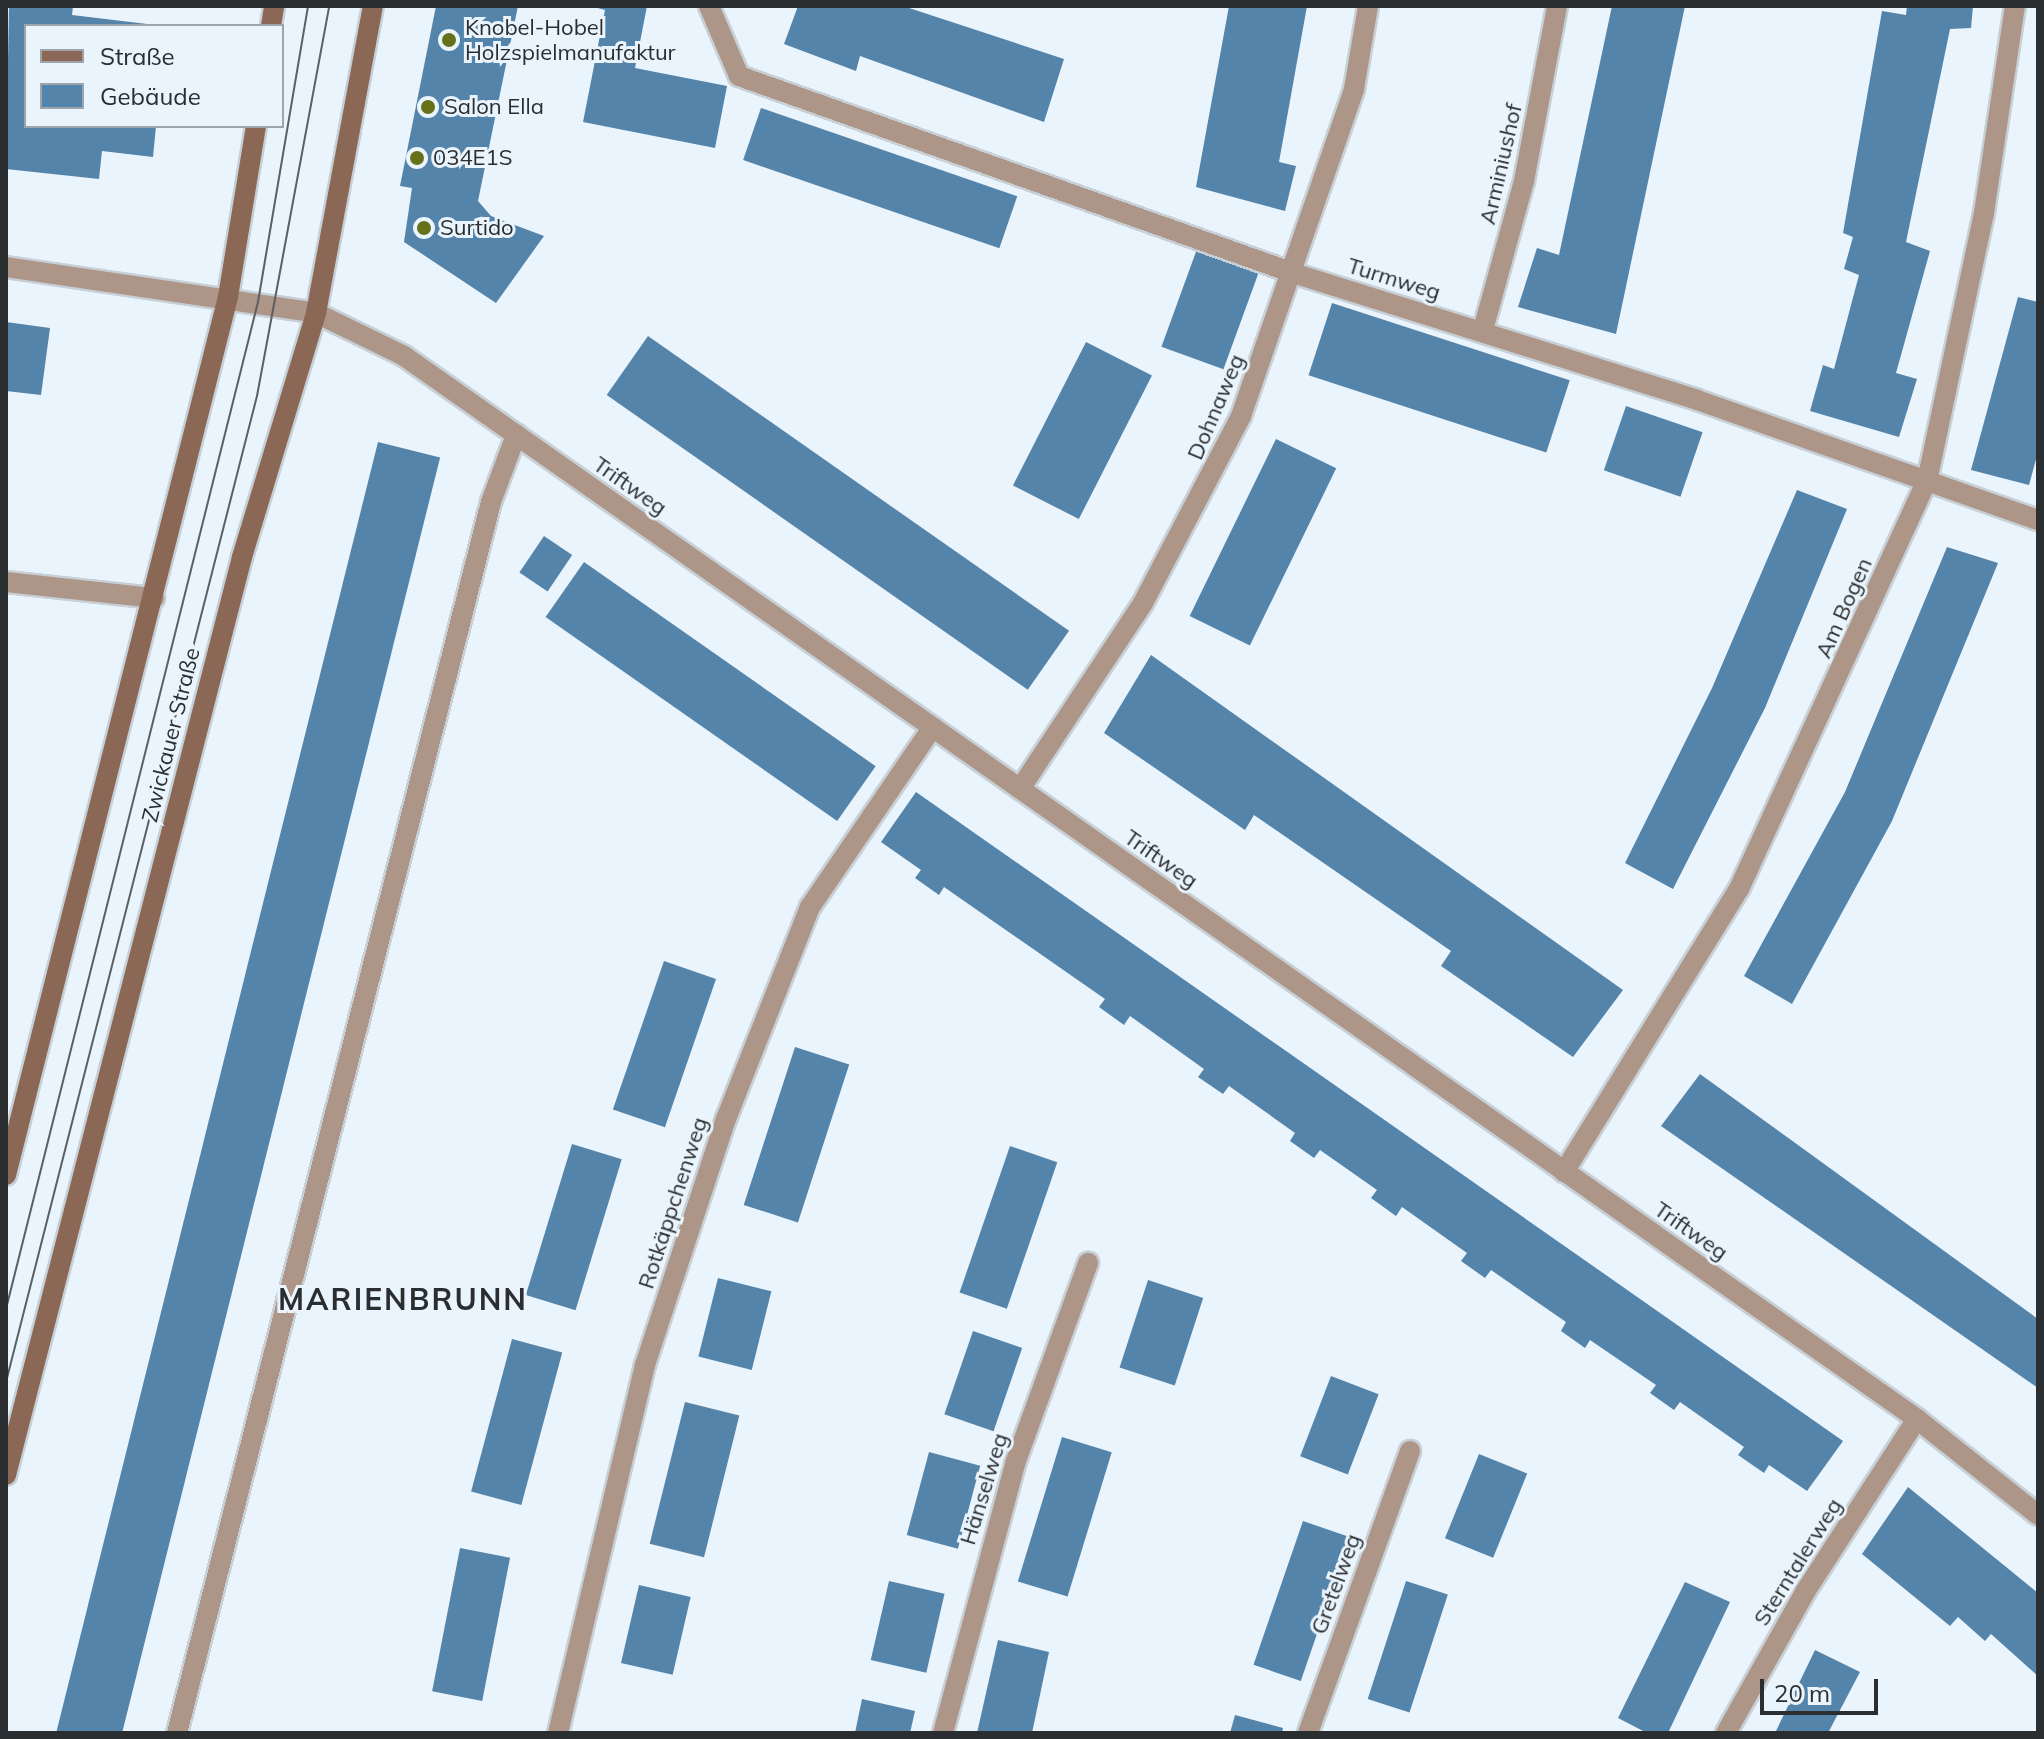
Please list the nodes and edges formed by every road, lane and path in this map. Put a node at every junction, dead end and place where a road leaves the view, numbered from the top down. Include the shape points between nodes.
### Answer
1 (373, 6) edge
2 (709, 6) edge
3 (1368, 6) edge
4 (1557, 6) edge
5 (2015, 6) edge
6 (256, 128) edge
7 (6, 267) edge
8 (1296, 274) junction
9 (228, 297) junction
10 (316, 313) junction
11 (1483, 330) junction
12 (516, 435) junction
13 (1927, 481) junction
14 (2038, 520) edge
15 (6, 582) edge
16 (154, 598) junction
17 (932, 728) junction
18 (1020, 789) junction
19 (1564, 1172) junction
20 (6, 1175) edge
21 (1088, 1263) dead end
22 (1917, 1419) junction
23 (1410, 1451) dead end
24 (6, 1475) edge
25 (2038, 1515) edge
26 (177, 1733) edge
27 (558, 1733) edge
28 (943, 1733) edge
29 (1308, 1733) edge
30 (1726, 1733) edge

1 - 10 main road, Zwickauer Straße
2 - 8 street, Turmweg via 739,76
3 - 8 street, Dohnaweg via 1354,89
4 - 11 street, Arminiushof via 1524,181
5 - 13 street, Am Bogen via 1984,213
6 - 9 main road
7 - 9 street, Triftweg
8 - 11 street, Turmweg
8 - 18 street, Dohnaweg via 1197,511
9 - 10 street, Triftweg
9 - 16 main road
10 - 12 street, Triftweg via 404,356
10 - 24 main road, Zwickauer Straße via 242,557
11 - 13 street, Turmweg
12 - 17 street, Triftweg
12 - 26 street via 491,502
13 - 14 street, Turmweg
13 - 19 street, Am Bogen via 1739,889
15 - 16 street
16 - 20 main road
17 - 18 street, Triftweg
17 - 27 street, Rotkäppchenweg via 810,907 726,1119 645,1365
18 - 19 street, Triftweg
19 - 22 street, Triftweg
21 - 28 street, Hänselweg via 1016,1461
22 - 25 street, Triftweg
22 - 30 street, Sterntalerweg via 1805,1592
23 - 29 street, Gretelweg

